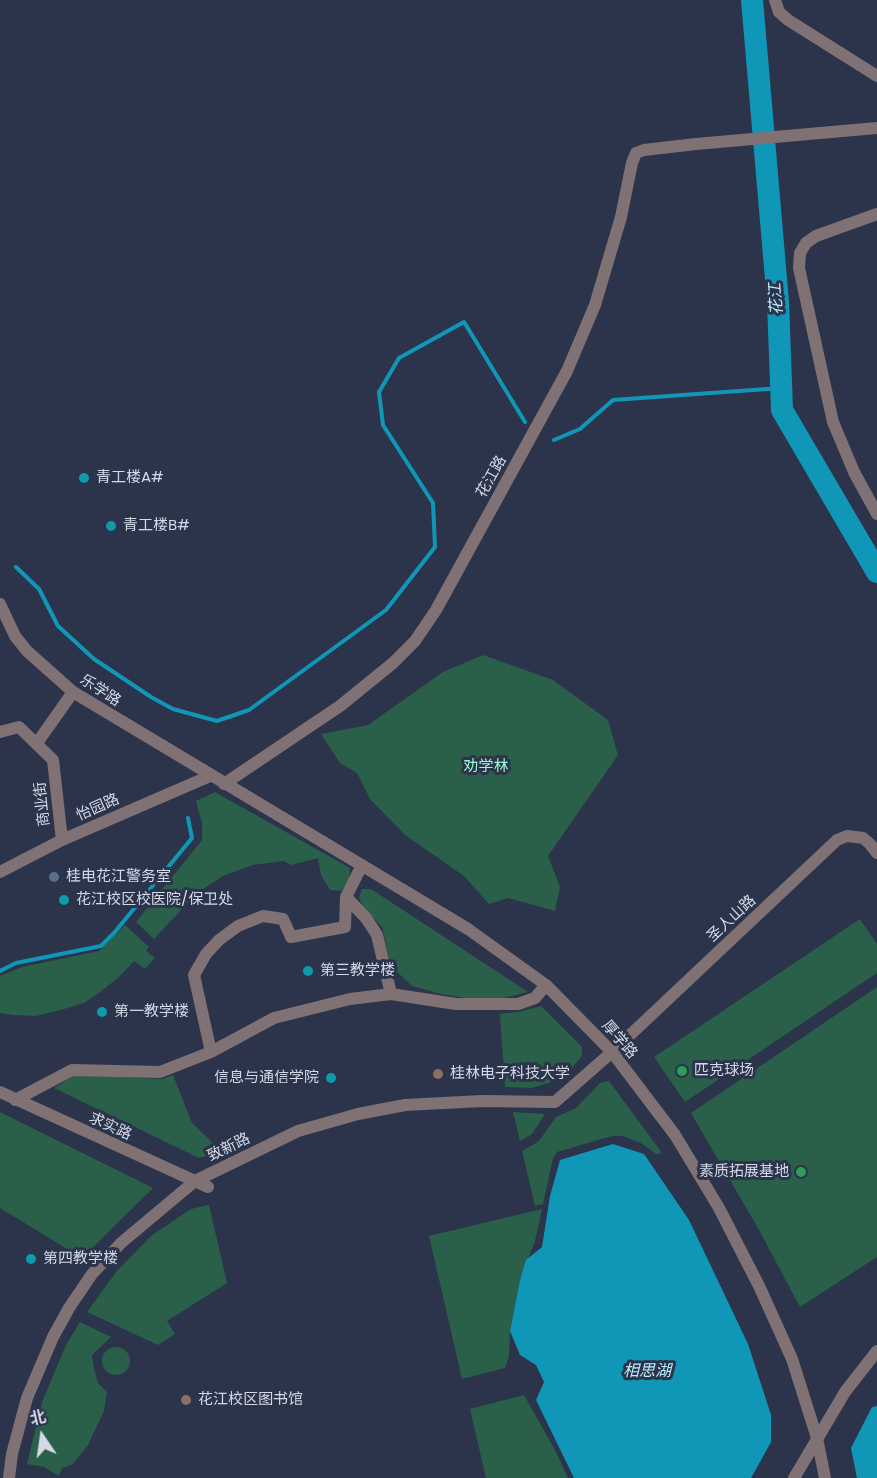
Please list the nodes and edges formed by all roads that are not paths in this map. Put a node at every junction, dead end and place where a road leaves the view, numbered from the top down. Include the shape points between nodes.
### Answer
1 (775, 0) edge
2 (877, 76) edge
3 (877, 128) edge
4 (877, 214) edge
5 (877, 514) edge
6 (0, 604) edge
7 (73, 692) junction
8 (0, 732) edge
9 (37, 743) junction
10 (210, 776) junction
11 (224, 784) junction
12 (62, 840) junction
13 (877, 853) edge
14 (362, 865) junction
15 (0, 872) edge
16 (346, 897) junction
17 (546, 985) junction
18 (392, 994) junction
19 (211, 1052) junction
20 (612, 1052) junction
21 (0, 1092) edge
22 (15, 1100) junction
23 (195, 1181) junction
24 (208, 1187) dead end
25 (877, 1351) edge
26 (817, 1438) junction
27 (9, 1478) edge
28 (794, 1478) edge
29 (825, 1478) edge

1 - 2 street via 779,12 788,20
3 - 11 street, 花江路 via 696,144 644,150 635,155 596,305 567,371 436,610 415,641 393,663 340,706
4 - 5 street via 806,243 800,253 799,268 833,422
6 - 7 street, 乐学路 via 27,651
7 - 9 street
7 - 10 street, 乐学路
8 - 9 street, 商业街 via 19,727
9 - 12 street, 商业街 via 53,760
10 - 11 street, 厚学路
10 - 12 street, 怡园路
11 - 14 street, 厚学路
12 - 15 street, 怡园路
13 - 20 street, 圣人山路 via 863,838 847,836 837,840
14 - 16 street
14 - 17 street, 厚学路 via 468,929
16 - 18 street via 377,934
16 - 19 street via 345,927 291,937 283,919 264,916 238,926 206,954 194,975
17 - 18 street via 535,998 518,1004 456,1004
17 - 20 street, 厚学路
18 - 19 street via 350,999 274,1018
19 - 22 street via 160,1072 72,1070
20 - 23 street, 致新路 via 555,1102 405,1105 358,1114 298,1131
20 - 26 street, 厚学路 via 675,1135 719,1208 792,1359
21 - 22 street, 求实路
22 - 23 street, 求实路
23 - 24 street, 求实路
23 - 27 street, 致新路 via 121,1243 92,1274 69,1308 27,1398
25 - 26 street via 844,1392
26 - 28 street
26 - 29 street, 厚学路

